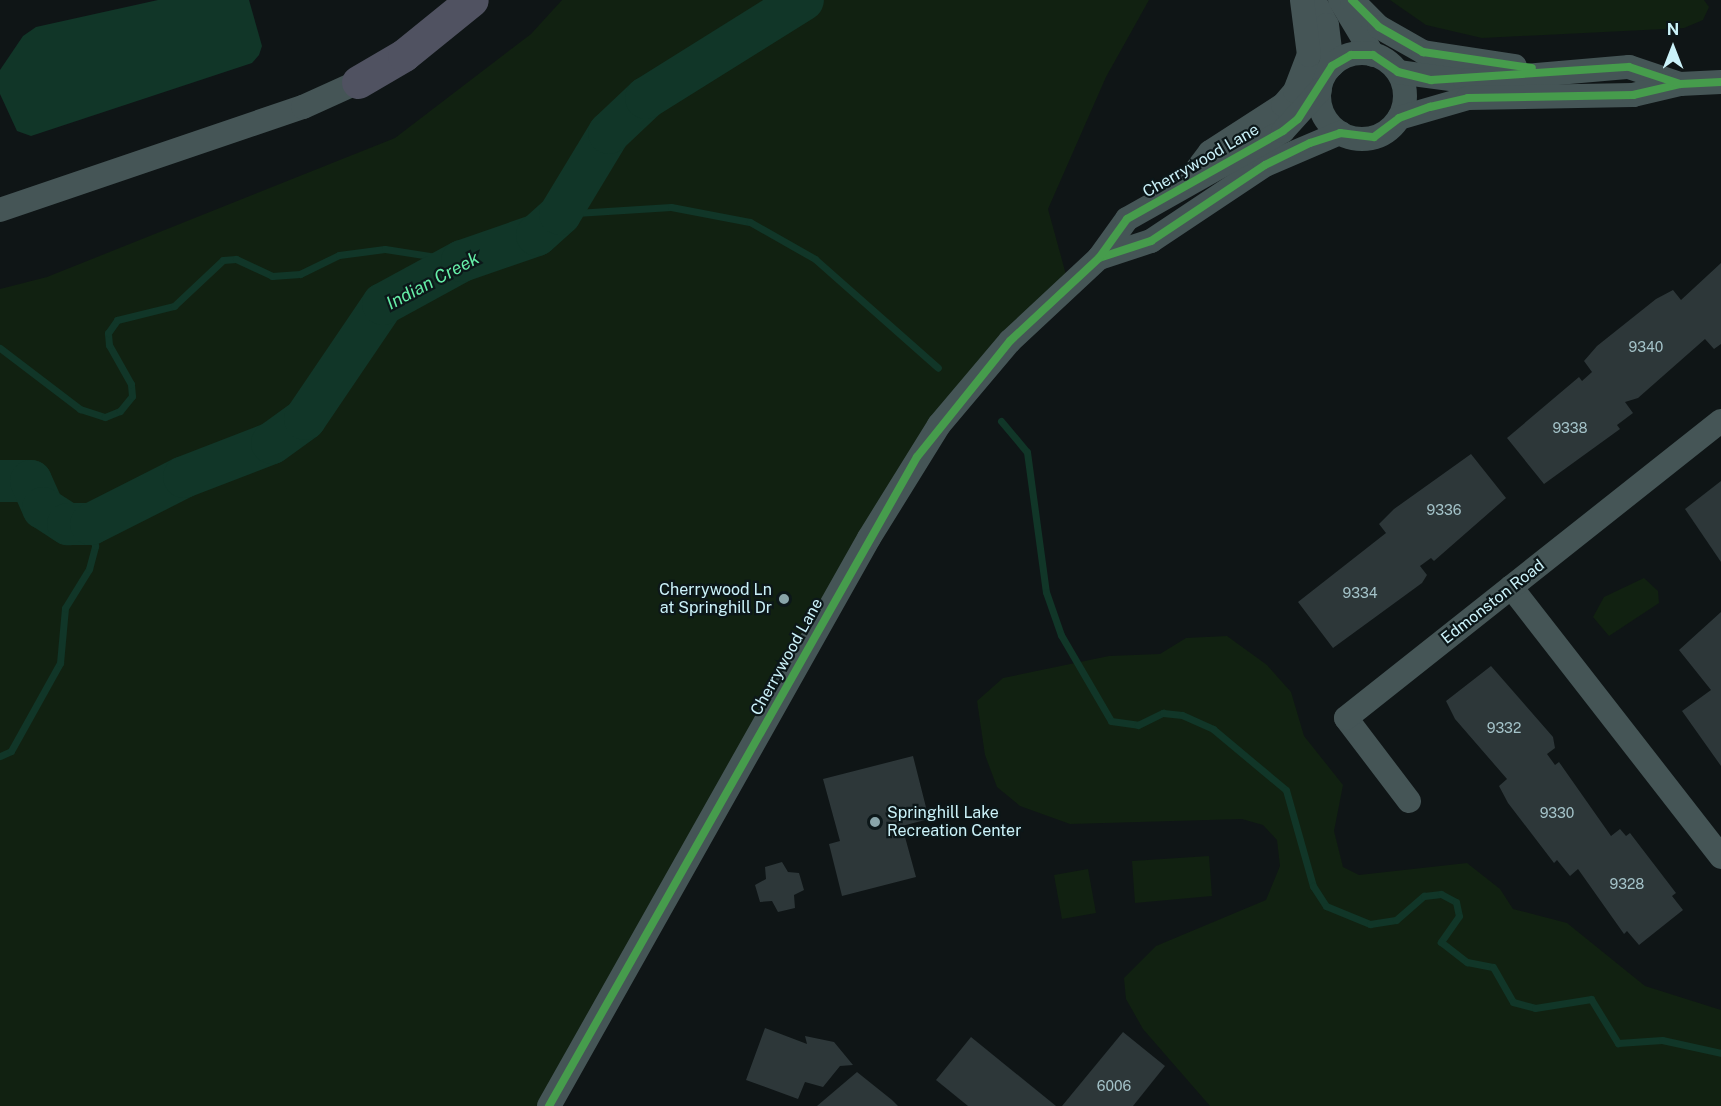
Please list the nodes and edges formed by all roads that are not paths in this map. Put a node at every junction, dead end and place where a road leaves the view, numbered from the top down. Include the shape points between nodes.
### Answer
1 (472, 0) edge
2 (1302, 0) edge
3 (1314, 0) edge
4 (1340, 0) edge
5 (1352, 0) edge
6 (1374, 55) junction
7 (1332, 66) junction
8 (1562, 71) junction
9 (1398, 72) junction
10 (358, 82) joint
11 (1721, 82) edge
12 (1680, 84) junction
13 (1320, 90) junction
14 (1399, 118) junction
15 (1340, 133) junction
16 (1184, 186) junction
17 (0, 210) edge
18 (1099, 258) junction
19 (1721, 421) edge
20 (1511, 587) junction
21 (1408, 801) dead end
22 (1721, 857) edge
23 (558, 1103) edge

1 - 10 highway via 404,56
2 - 16 street via 1310,55 1295,91 1283,105 1210,152
3 - 7 street via 1327,25
4 - 6 street
5 - 8 street via 1379,27 1423,52
6 - 7 street via 1351,55
6 - 9 street
7 - 13 street
8 - 9 street via 1465,81
8 - 12 street via 1629,67
9 - 14 street via 1405,100
10 - 17 street via 303,107
11 - 12 street
12 - 14 street via 1633,95 1468,98
13 - 15 street via 1324,115
13 - 16 street, Cherrywood Lane via 1283,131
14 - 15 street via 1374,137
15 - 18 street, Cherrywood Lane via 1265,165 1151,241
16 - 18 street, Cherrywood Lane via 1126,219
18 - 23 street, Cherrywood Lane via 1010,341 917,457
19 - 20 street, Edmonston Road
20 - 21 street, Edmonston Road via 1346,718
20 - 22 street

